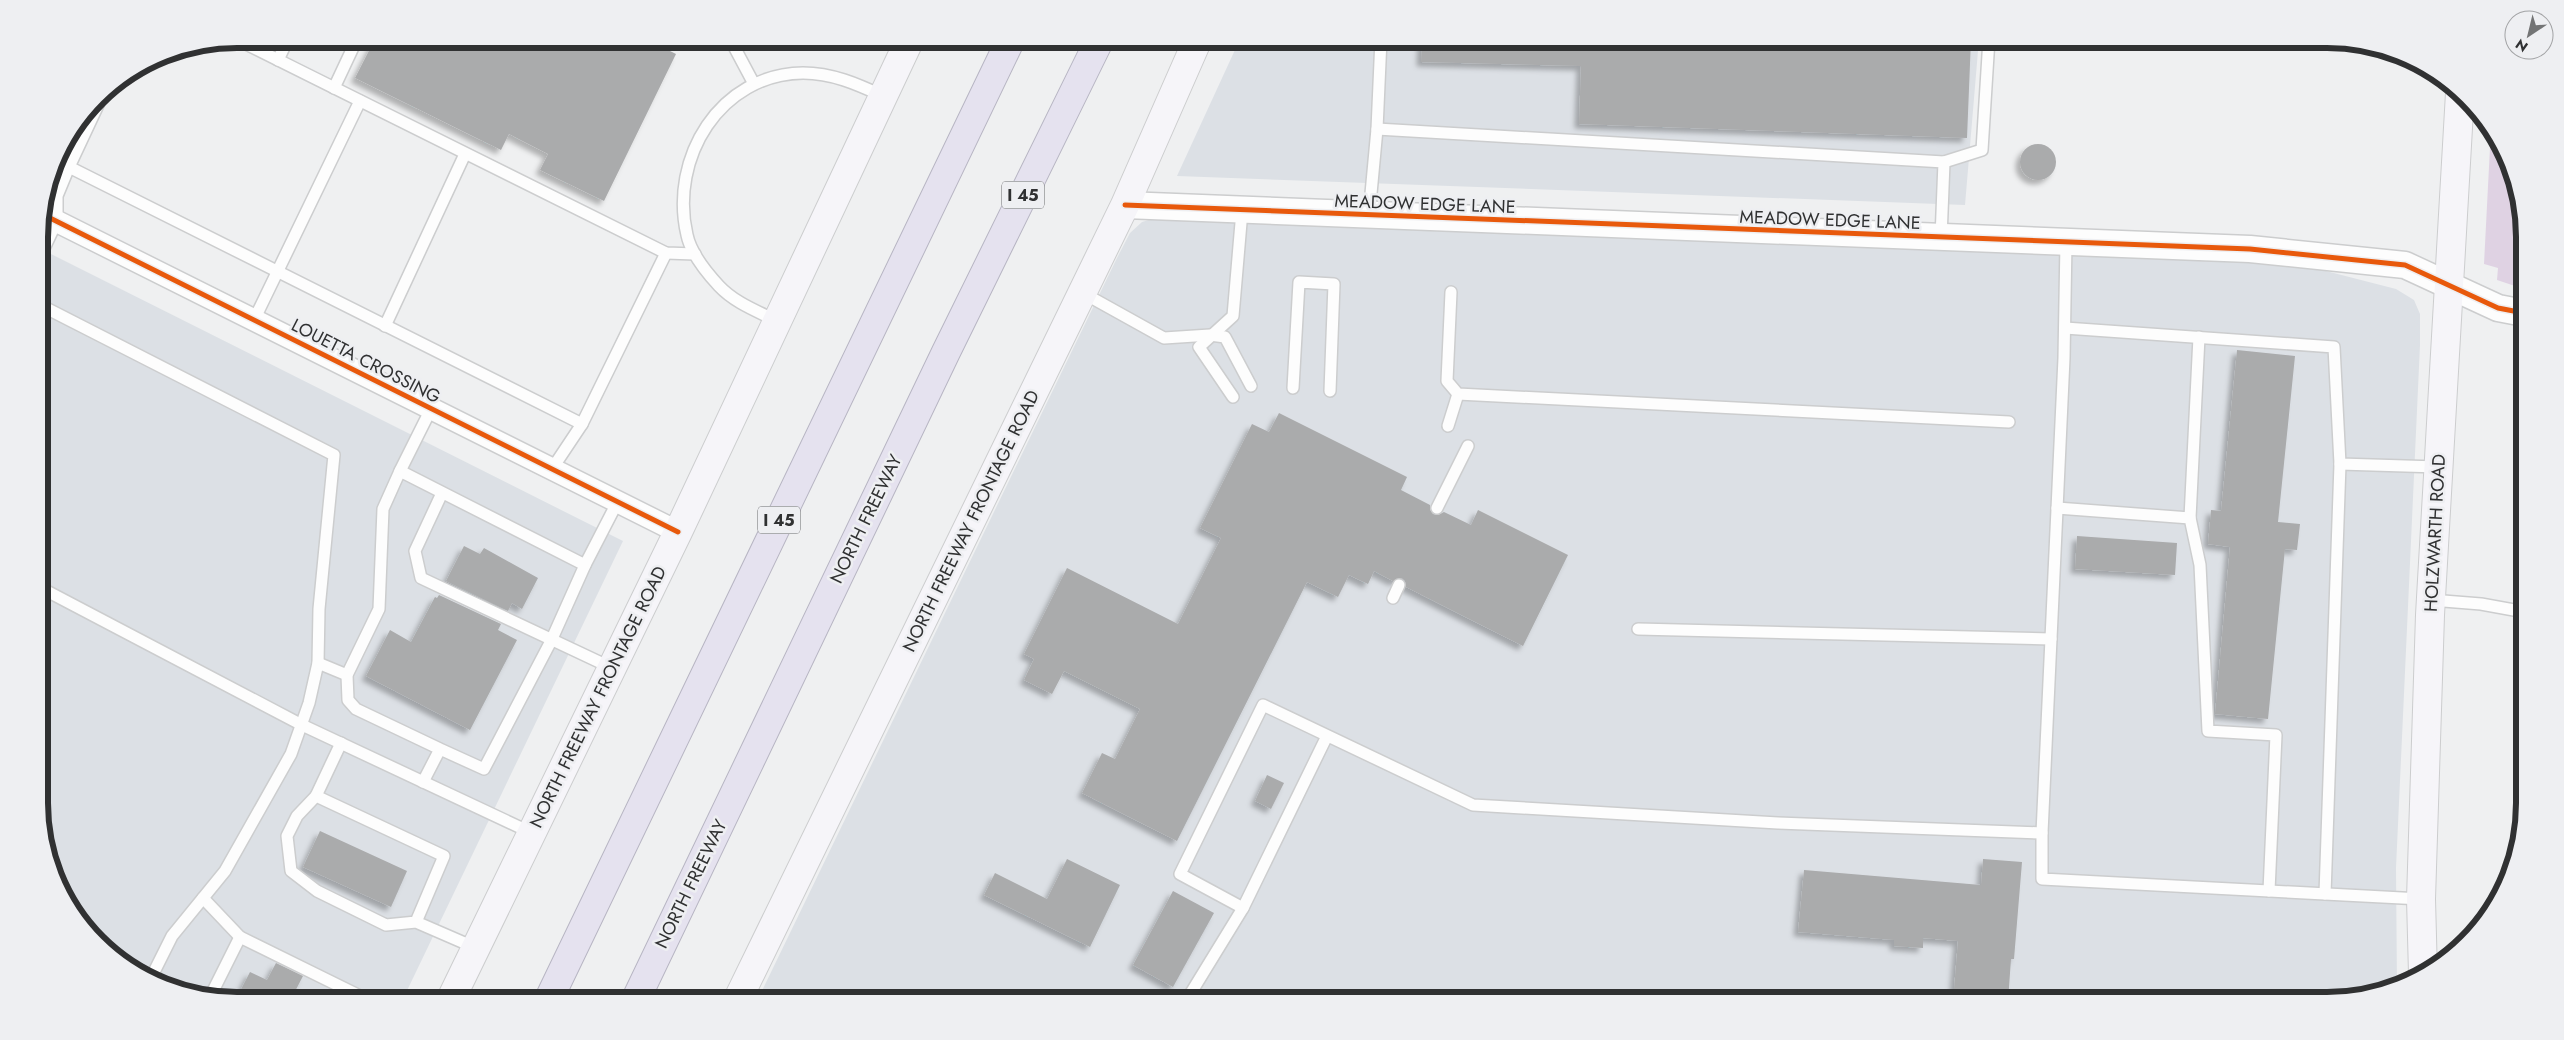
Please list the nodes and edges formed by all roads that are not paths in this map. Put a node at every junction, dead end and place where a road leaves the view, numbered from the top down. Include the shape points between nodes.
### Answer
1 (254, 48) edge
2 (284, 48) edge
3 (353, 48) edge
4 (735, 48) edge
5 (906, 48) edge
6 (1007, 48) edge
7 (1096, 48) edge
8 (1194, 48) edge
9 (1380, 48) edge
10 (1988, 48) edge
11 (278, 60) junction
12 (754, 84) junction
13 (334, 88) junction
14 (883, 96) junction
15 (360, 101) junction
16 (2460, 102) edge
17 (95, 111) edge
18 (1376, 129) junction
19 (465, 154) junction
20 (1944, 162) junction
21 (69, 167) junction
22 (1125, 205) junction
23 (1242, 211) junction
24 (1368, 215) junction
25 (50, 218) edge
26 (1941, 238) junction
27 (2066, 242) junction
28 (666, 253) junction
29 (695, 254) junction
30 (277, 272) junction
31 (2450, 286) junction
32 (1083, 292) junction
33 (1451, 292) dead end
34 (48, 309) edge
35 (2516, 311) edge
36 (254, 320) junction
37 (777, 321) junction
38 (384, 326) junction
39 (2065, 328) junction
40 (1210, 335) junction
41 (2199, 337) junction
42 (1251, 386) dead end
43 (1293, 388) dead end
44 (1330, 391) dead end
45 (1458, 394) junction
46 (1232, 397) dead end
47 (431, 409) junction
48 (2009, 422) dead end
49 (582, 424) junction
50 (1448, 426) dead end
51 (1468, 446) dead end
52 (2340, 464) junction
53 (2439, 467) junction
54 (552, 469) junction
55 (400, 471) junction
56 (442, 493) junction
57 (618, 501) junction
58 (1437, 508) dead end
59 (2057, 508) junction
60 (2190, 518) junction
61 (678, 532) junction
62 (585, 565) junction
63 (1399, 585) dead end
64 (48, 592) edge
65 (1393, 598) dead end
66 (2431, 600) junction
67 (2516, 610) edge
68 (1638, 629) dead end
69 (2051, 639) junction
70 (551, 641) junction
71 (318, 663) junction
72 (612, 668) junction
73 (347, 675) junction
74 (302, 725) junction
75 (1327, 736) junction
76 (341, 743) junction
77 (440, 749) junction
78 (423, 782) junction
79 (316, 796) junction
80 (532, 833) junction
81 (2042, 833) junction
82 (2269, 891) junction
83 (2325, 894) junction
84 (203, 898) junction
85 (2421, 899) junction
86 (1243, 908) junction
87 (416, 922) junction
88 (240, 937) junction
89 (476, 948) junction
90 (2423, 967) edge
91 (153, 973) edge
92 (213, 991) edge
93 (352, 992) edge
94 (454, 992) edge
95 (552, 992) edge
96 (639, 992) edge
97 (741, 992) edge
98 (1192, 992) edge

1 - 11 lane
2 - 11 lane
3 - 13 lane
4 - 12 lane
5 - 14 main road, NORTH FREEWAY FRONTAGE ROAD
6 - 95 highway, I 45
7 - 96 highway, NORTH FREEWAY / I 45
8 - 22 main road, NORTH FREEWAY FRONTAGE ROAD
9 - 18 lane
10 - 20 lane via 1982,150
11 - 13 lane
12 - 14 lane via 802,73 826,74
12 - 29 lane via 724,105 710,120 686,171 687,236
13 - 15 lane
14 - 37 main road, NORTH FREEWAY FRONTAGE ROAD
15 - 19 lane
15 - 30 lane
16 - 31 main road, HOLZWARTH ROAD
17 - 21 lane
18 - 20 lane
18 - 24 lane
19 - 28 lane
19 - 38 lane
20 - 26 lane
21 - 25 lane
21 - 30 lane
22 - 23 street, MEADOW EDGE LANE
22 - 32 main road, NORTH FREEWAY FRONTAGE ROAD
23 - 24 street, MEADOW EDGE LANE
23 - 40 lane via 1233,316
24 - 26 street, MEADOW EDGE LANE
25 - 36 street, LOUETTA CROSSING
26 - 27 street, MEADOW EDGE LANE
27 - 31 street, MEADOW EDGE LANE via 2250,250 2405,265
27 - 39 lane
28 - 29 lane
28 - 49 lane
29 - 37 lane via 715,281 735,300
30 - 36 lane
30 - 38 lane
31 - 35 street, MEADOW EDGE LANE via 2498,308
31 - 53 main road, HOLZWARTH ROAD
32 - 40 lane via 1164,338
32 - 97 main road, NORTH FREEWAY FRONTAGE ROAD
33 - 45 lane via 1447,381
34 - 71 lane via 334,455 319,609
36 - 47 street, LOUETTA CROSSING
37 - 61 main road, NORTH FREEWAY FRONTAGE ROAD
38 - 49 lane
39 - 41 lane
39 - 59 lane
40 - 42 lane via 1225,337
40 - 46 lane via 1200,347
41 - 52 lane via 2334,347
41 - 60 lane
43 - 44 lane via 1299,282 1334,284
45 - 48 lane
45 - 50 lane
47 - 54 street, LOUETTA CROSSING
47 - 55 lane
49 - 54 lane
51 - 58 lane
52 - 53 lane
52 - 83 lane
53 - 66 main road, HOLZWARTH ROAD
54 - 57 street, LOUETTA CROSSING
55 - 56 lane
55 - 73 lane via 383,510 379,609
56 - 62 lane
56 - 70 lane via 415,551 421,578
57 - 61 street, LOUETTA CROSSING
57 - 62 lane
59 - 60 lane
59 - 69 lane
60 - 82 lane via 2200,565 2208,731 2276,735
61 - 72 main road, NORTH FREEWAY FRONTAGE ROAD
62 - 70 lane
63 - 65 lane
64 - 74 lane
66 - 67 lane
66 - 85 main road, HOLZWARTH ROAD
68 - 69 lane
69 - 81 lane
70 - 72 lane
70 - 77 lane via 484,769
71 - 73 lane
71 - 74 lane
72 - 80 main road, NORTH FREEWAY FRONTAGE ROAD
73 - 77 lane via 348,700 356,710
74 - 76 lane
74 - 84 lane via 291,754 233,858
75 - 81 lane via 1473,805 1778,823
75 - 86 lane
75 - 86 lane via 1263,705 1180,874
76 - 78 lane
76 - 79 lane
77 - 78 lane
78 - 80 lane
79 - 87 lane via 444,856
79 - 87 lane via 297,816 287,836 291,871 316,891 386,925
80 - 89 main road, NORTH FREEWAY FRONTAGE ROAD
81 - 82 lane via 2042,879
82 - 83 lane
83 - 85 lane
84 - 88 lane
84 - 91 lane via 172,936
85 - 90 main road, HOLZWARTH ROAD
86 - 98 lane
87 - 89 lane
88 - 92 lane
88 - 93 lane
89 - 94 main road, NORTH FREEWAY FRONTAGE ROAD

